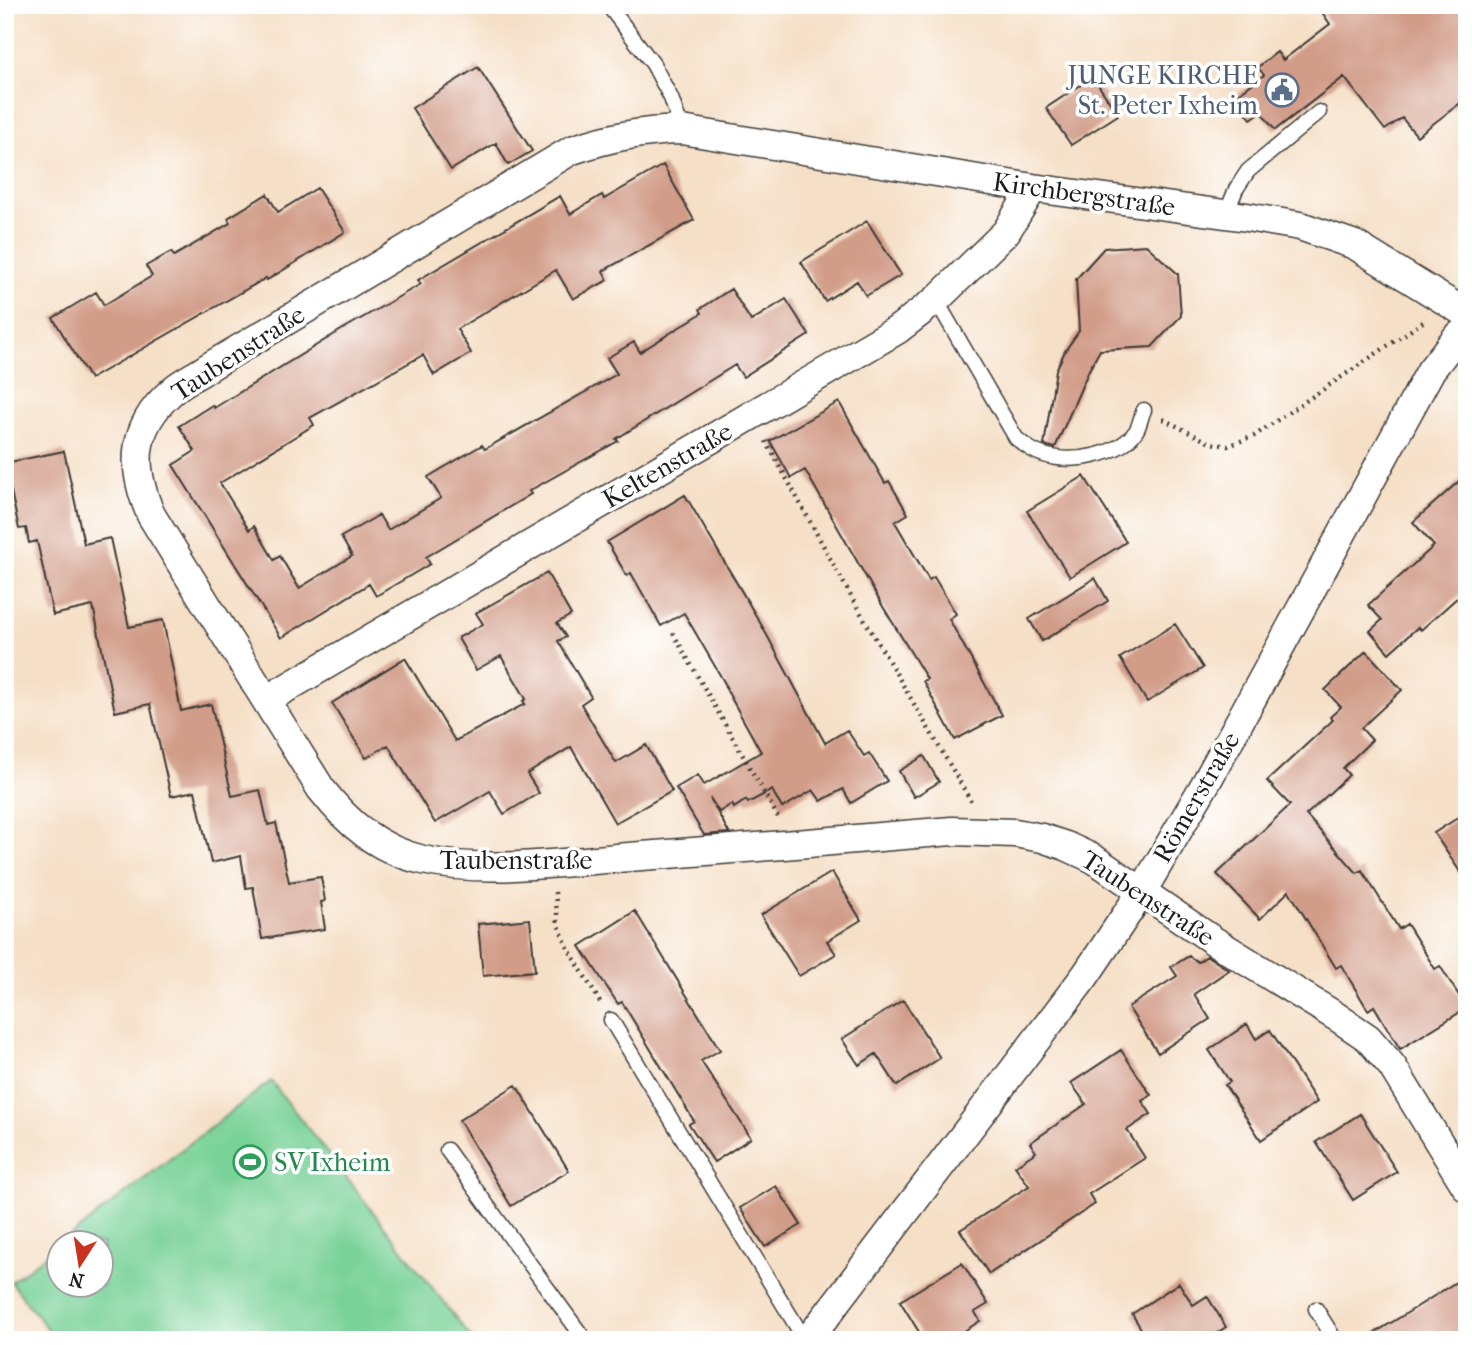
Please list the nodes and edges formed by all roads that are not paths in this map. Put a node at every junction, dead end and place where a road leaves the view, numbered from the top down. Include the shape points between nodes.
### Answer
1 (608, 5) edge
2 (1319, 112) dead end
3 (682, 130) junction
4 (1033, 188) junction
5 (1226, 214) junction
6 (936, 300) junction
7 (1458, 309) edge
8 (1467, 329) edge
9 (1144, 410) road end
10 (267, 700) junction
11 (1143, 891) junction
12 (611, 1020) road end
13 (447, 1150) dead end
14 (1467, 1188) edge
15 (1316, 1309) dead end
16 (585, 1340) edge
17 (807, 1340) edge
18 (1335, 1340) edge

1 - 3 lane via 653,64
2 - 5 lane via 1248,171
3 - 4 street, Kirchbergstraße
3 - 10 street, Taubenstraße via 607,138 572,150 207,368 172,391 146,420 137,452 140,489 151,515
4 - 5 street, Kirchbergstraße
4 - 6 street, Keltenstraße via 1006,232
5 - 7 street, Kirchbergstraße via 1300,226 1355,245
6 - 9 lane via 1016,438 1028,448 1066,458 1097,454 1121,446 1136,430
6 - 10 street, Keltenstraße via 897,330
8 - 11 street, Römerstraße via 1431,370
10 - 11 street, Taubenstraße via 337,810 360,832 387,848 423,860 474,866 552,863 987,831 1066,846
11 - 14 street, Taubenstraße via 1368,1038 1392,1066
11 - 17 street, Römerstraße via 1084,976
12 - 17 lane
13 - 16 lane
15 - 18 lane

